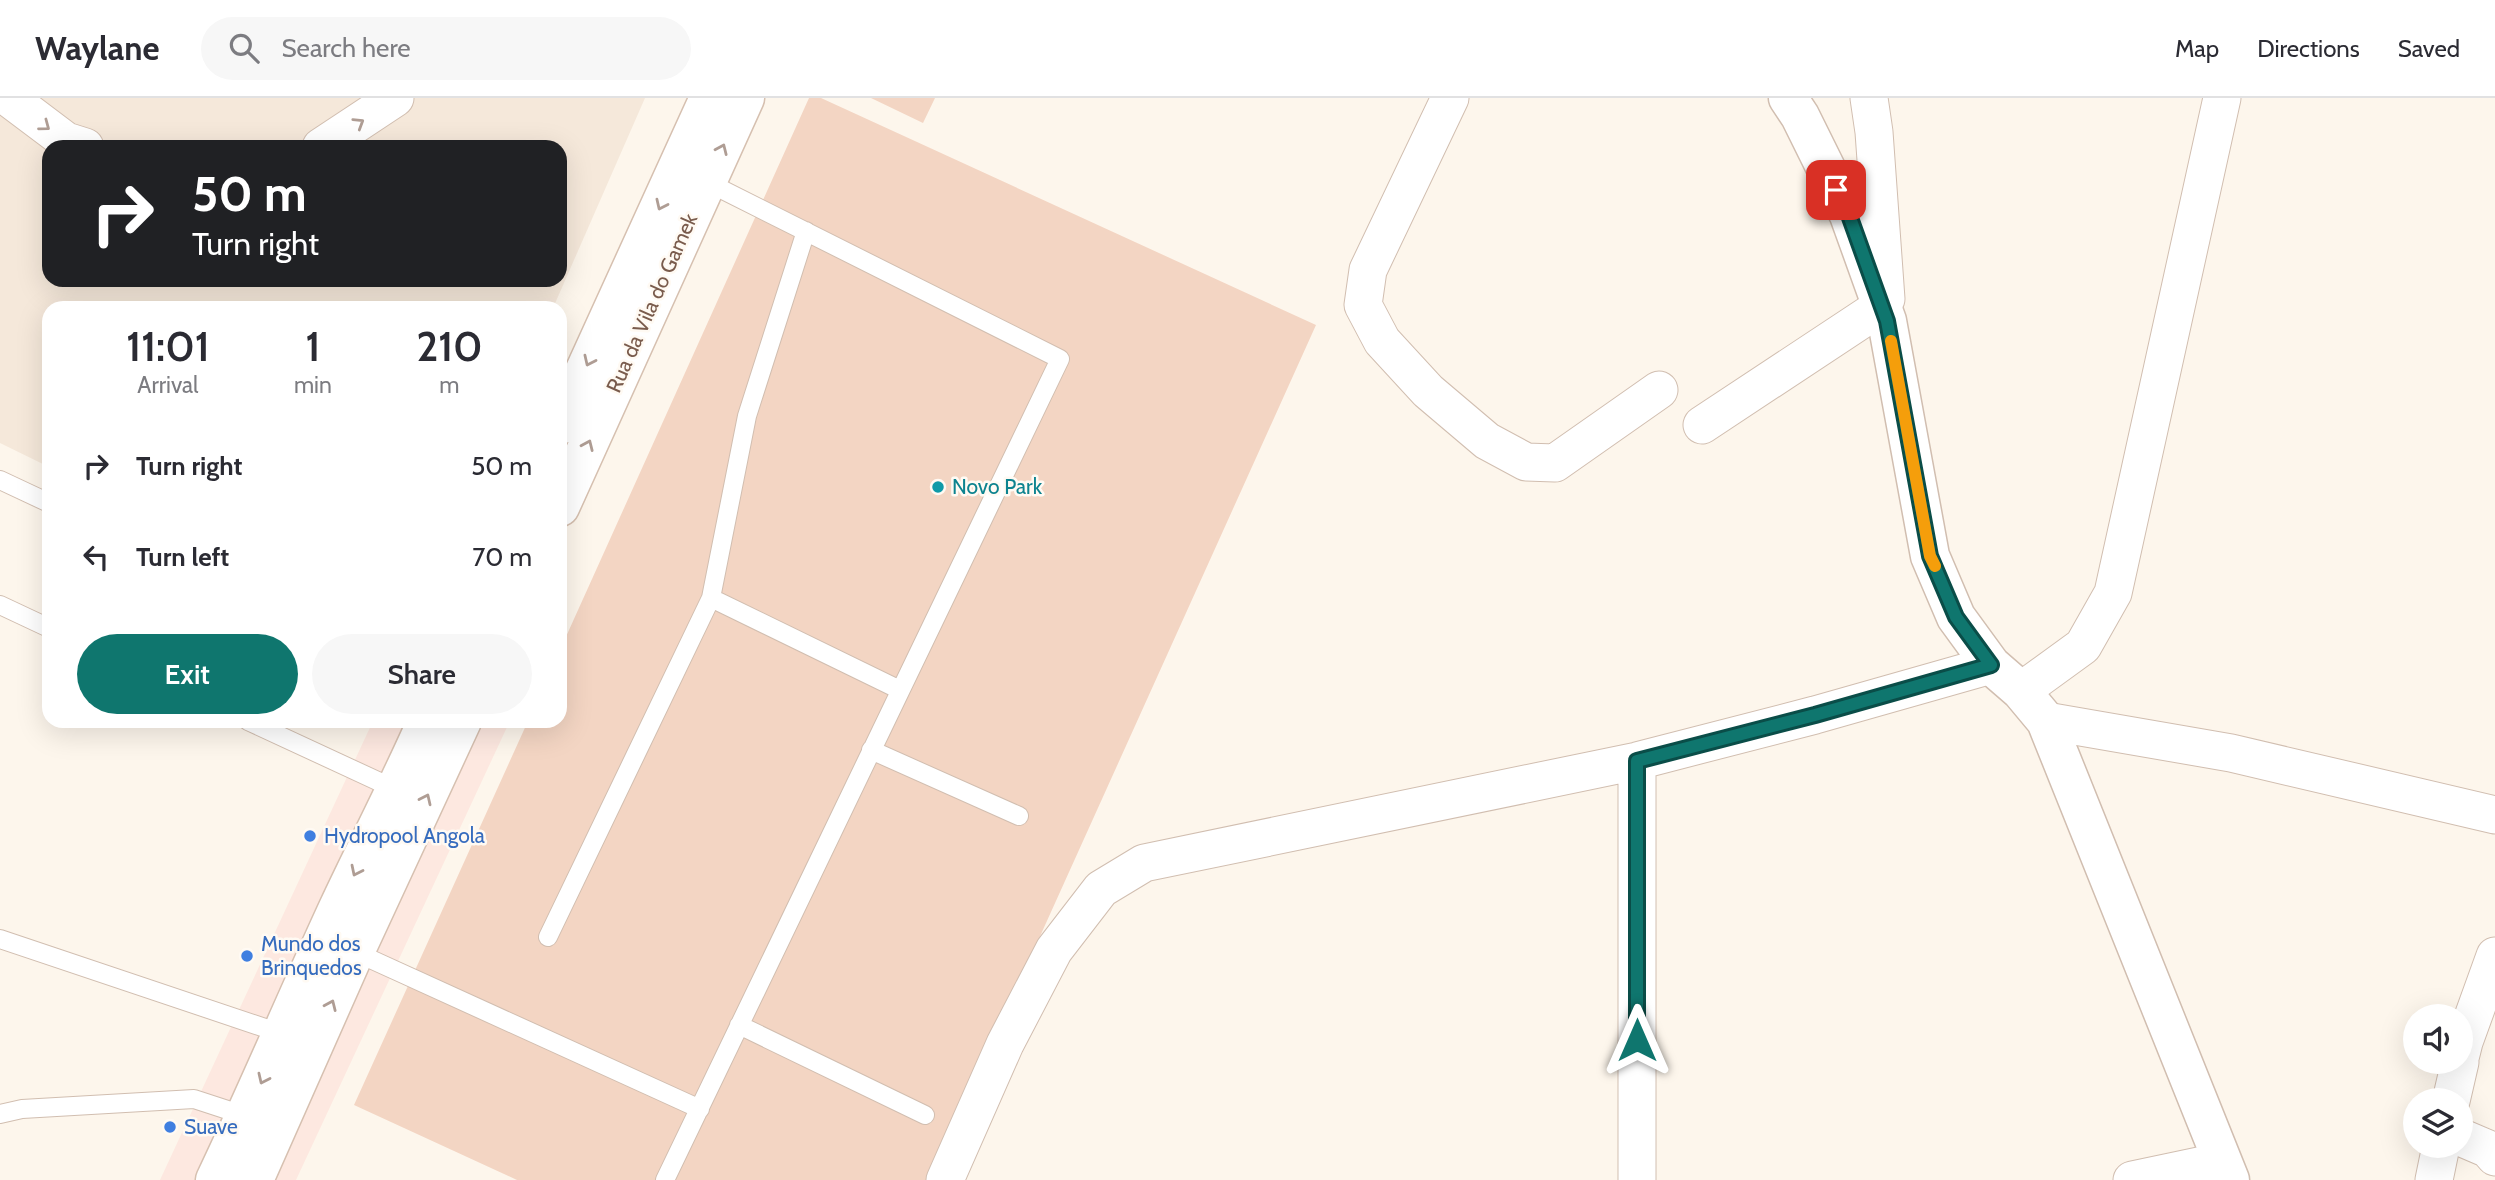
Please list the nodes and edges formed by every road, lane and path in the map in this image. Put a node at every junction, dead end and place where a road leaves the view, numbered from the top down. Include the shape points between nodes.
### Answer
1 (9, 98) edge
2 (395, 98) edge
3 (709, 98) edge
4 (745, 98) edge
5 (1450, 98) edge
6 (1788, 98) edge
7 (1869, 98) edge
8 (2222, 98) edge
9 (65, 140) edge
10 (332, 140) edge
11 (707, 182) junction
12 (806, 231) junction
13 (1884, 314) junction
14 (1659, 390) dead end
15 (567, 410) edge
16 (1702, 425) dead end
17 (0, 480) edge
18 (567, 492) edge
19 (42, 500) edge
20 (711, 598) junction
21 (0, 606) edge
22 (42, 625) edge
23 (1991, 665) junction
24 (900, 690) junction
25 (2021, 691) junction
26 (2046, 721) junction
27 (263, 728) edge
28 (424, 728) edge
29 (459, 728) edge
30 (872, 750) junction
31 (1637, 761) junction
32 (397, 790) junction
33 (2495, 815) edge
34 (1019, 816) dead end
35 (548, 937) dead end
36 (0, 939) edge
37 (355, 952) junction
38 (2495, 956) edge
39 (2473, 1017) edge
40 (739, 1026) junction
41 (283, 1034) junction
42 (700, 1109) junction
43 (0, 1114) edge
44 (925, 1115) dead end
45 (246, 1116) junction
46 (2473, 1143) edge
47 (2495, 1157) edge
48 (2439, 1158) edge
49 (2226, 1170) edge
50 (215, 1180) edge
51 (254, 1180) edge
52 (665, 1180) edge
53 (945, 1180) edge
54 (1637, 1180) edge
55 (2132, 1180) edge
56 (2434, 1180) edge

1 -> 9 street
10 -> 2 street
3 -> 15 main road, Rua da Vila do Gamek
11 -> 4 main road, Rua da Vila do Gamek
5 - 14 street via 1368,270 1363,305 1382,341 1428,391 1487,441 1525,462 1555,463
6 - 13 main road via 1849,215
7 - 13 street
8 - 25 street via 2113,593 2083,646
11 - 12 lane
18 -> 11 main road, Rua da Vila do Gamek
12 - 20 lane via 747,416
12 - 24 lane via 1060,359
13 - 16 street
13 - 23 main road via 1930,556 1956,617
17 - 19 lane
20 - 24 lane
20 - 35 lane
21 - 22 lane
23 - 25 main road
23 - 31 street
24 - 30 lane
25 - 26 main road
26 - 33 street via 2231,753
26 - 49 main road
27 - 32 lane
28 - 32 main road
37 -> 29 main road
30 - 34 lane
30 - 40 lane
31 - 53 street via 1144,863 1101,889 1054,950 1005,1044
31 - 54 street
32 -> 41 main road via 338,907
36 - 41 lane
37 - 42 lane
51 -> 37 main road
38 - 39 street
40 - 42 lane
40 - 44 lane
41 -> 45 main road
42 - 52 lane
43 - 45 lane via 194,1099
45 - 50 main road
46 - 47 street
48 - 56 street
49 - 55 street

